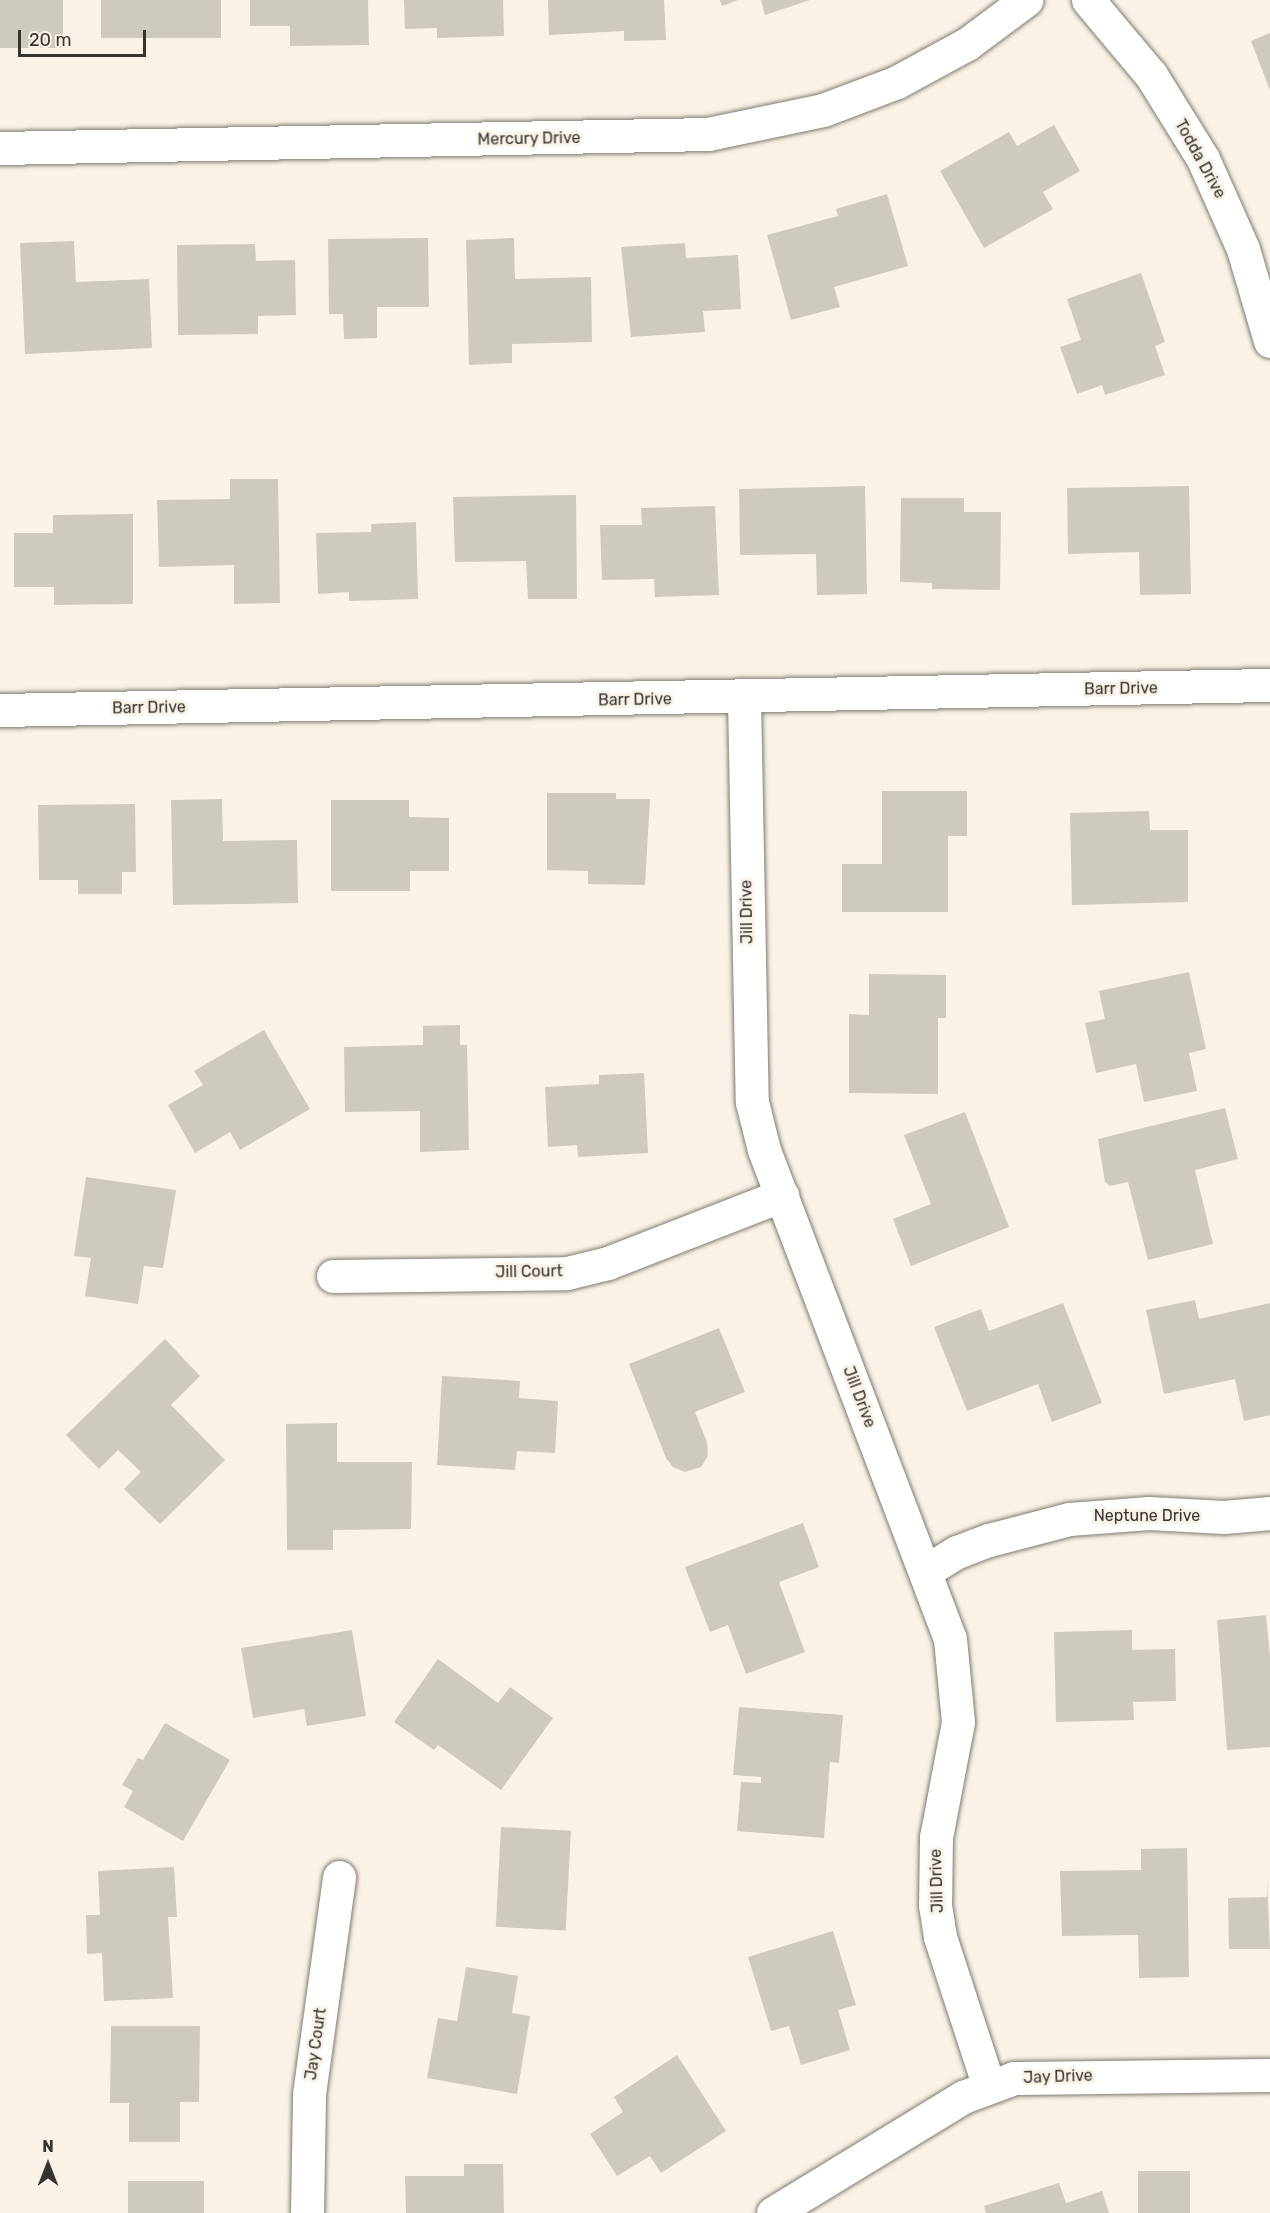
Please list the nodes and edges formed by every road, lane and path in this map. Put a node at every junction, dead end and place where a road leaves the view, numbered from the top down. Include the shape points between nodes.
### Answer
1 (1026, 0) edge
2 (1088, 0) edge
3 (0, 148) edge
4 (1270, 341) edge
5 (1270, 685) edge
6 (744, 698) junction
7 (0, 710) edge
8 (783, 1195) junction
9 (333, 1276) dead end
10 (1270, 1513) edge
11 (926, 1571) junction
12 (339, 1877) dead end
13 (1270, 2075) edge
14 (989, 2087) junction
15 (307, 2213) edge
16 (773, 2213) edge

1 - 3 street, Mercury Drive via 967,44 897,82 823,110 708,134
2 - 4 street, Todda Drive via 1151,75 1203,159 1243,249
5 - 6 street, Barr Drive
6 - 7 street, Barr Drive
6 - 8 street, Jill Drive via 750,1082 758,1130
8 - 9 street, Jill Court via 608,1263 567,1273
8 - 11 street, Jill Drive
10 - 11 street, Neptune Drive via 1224,1517 1149,1513 1069,1519 989,1540 957,1552
11 - 14 street, Jill Drive via 950,1639 957,1687 954,1758 936,1837 935,1905 940,1937
12 - 15 street, Jay Court via 309,2094
13 - 14 street, Jay Drive via 1032,2075
14 - 16 street, Jay Drive via 946,2107

